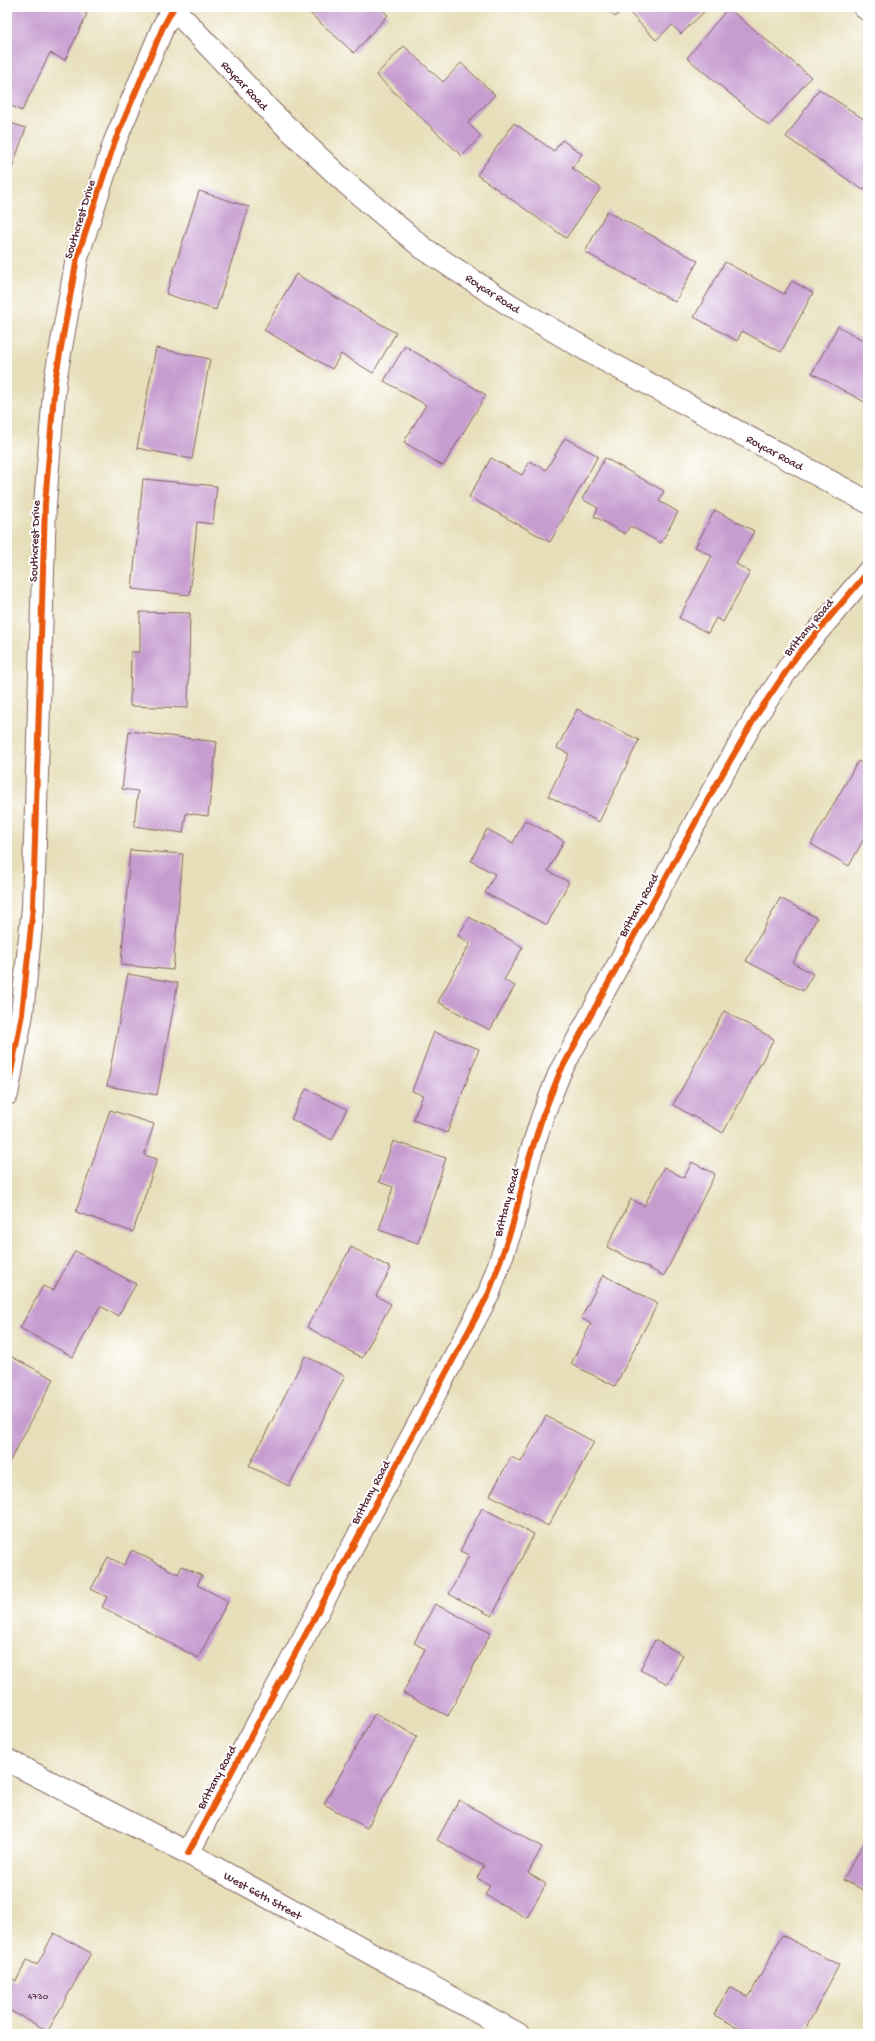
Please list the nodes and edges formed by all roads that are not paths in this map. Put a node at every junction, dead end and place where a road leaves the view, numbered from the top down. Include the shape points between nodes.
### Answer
1 (864, 7) edge
2 (173, 8) edge
3 (868, 10) edge
4 (868, 502) edge
5 (868, 572) edge
6 (7, 1094) edge
7 (7, 1760) edge
8 (188, 1853) junction
9 (518, 2034) edge

1 - 3 street
2 - 4 street, Roycar Road via 272,113 346,183 423,248 510,305 597,356
2 - 6 street, Southcrest Drive via 115,141 77,258 55,381 46,504 32,907 22,1014
5 - 8 street, Brittany Road via 796,656 756,716 560,1072 534,1145 512,1227 490,1293
7 - 8 street, West 66th Street
8 - 9 street, West 66th Street

